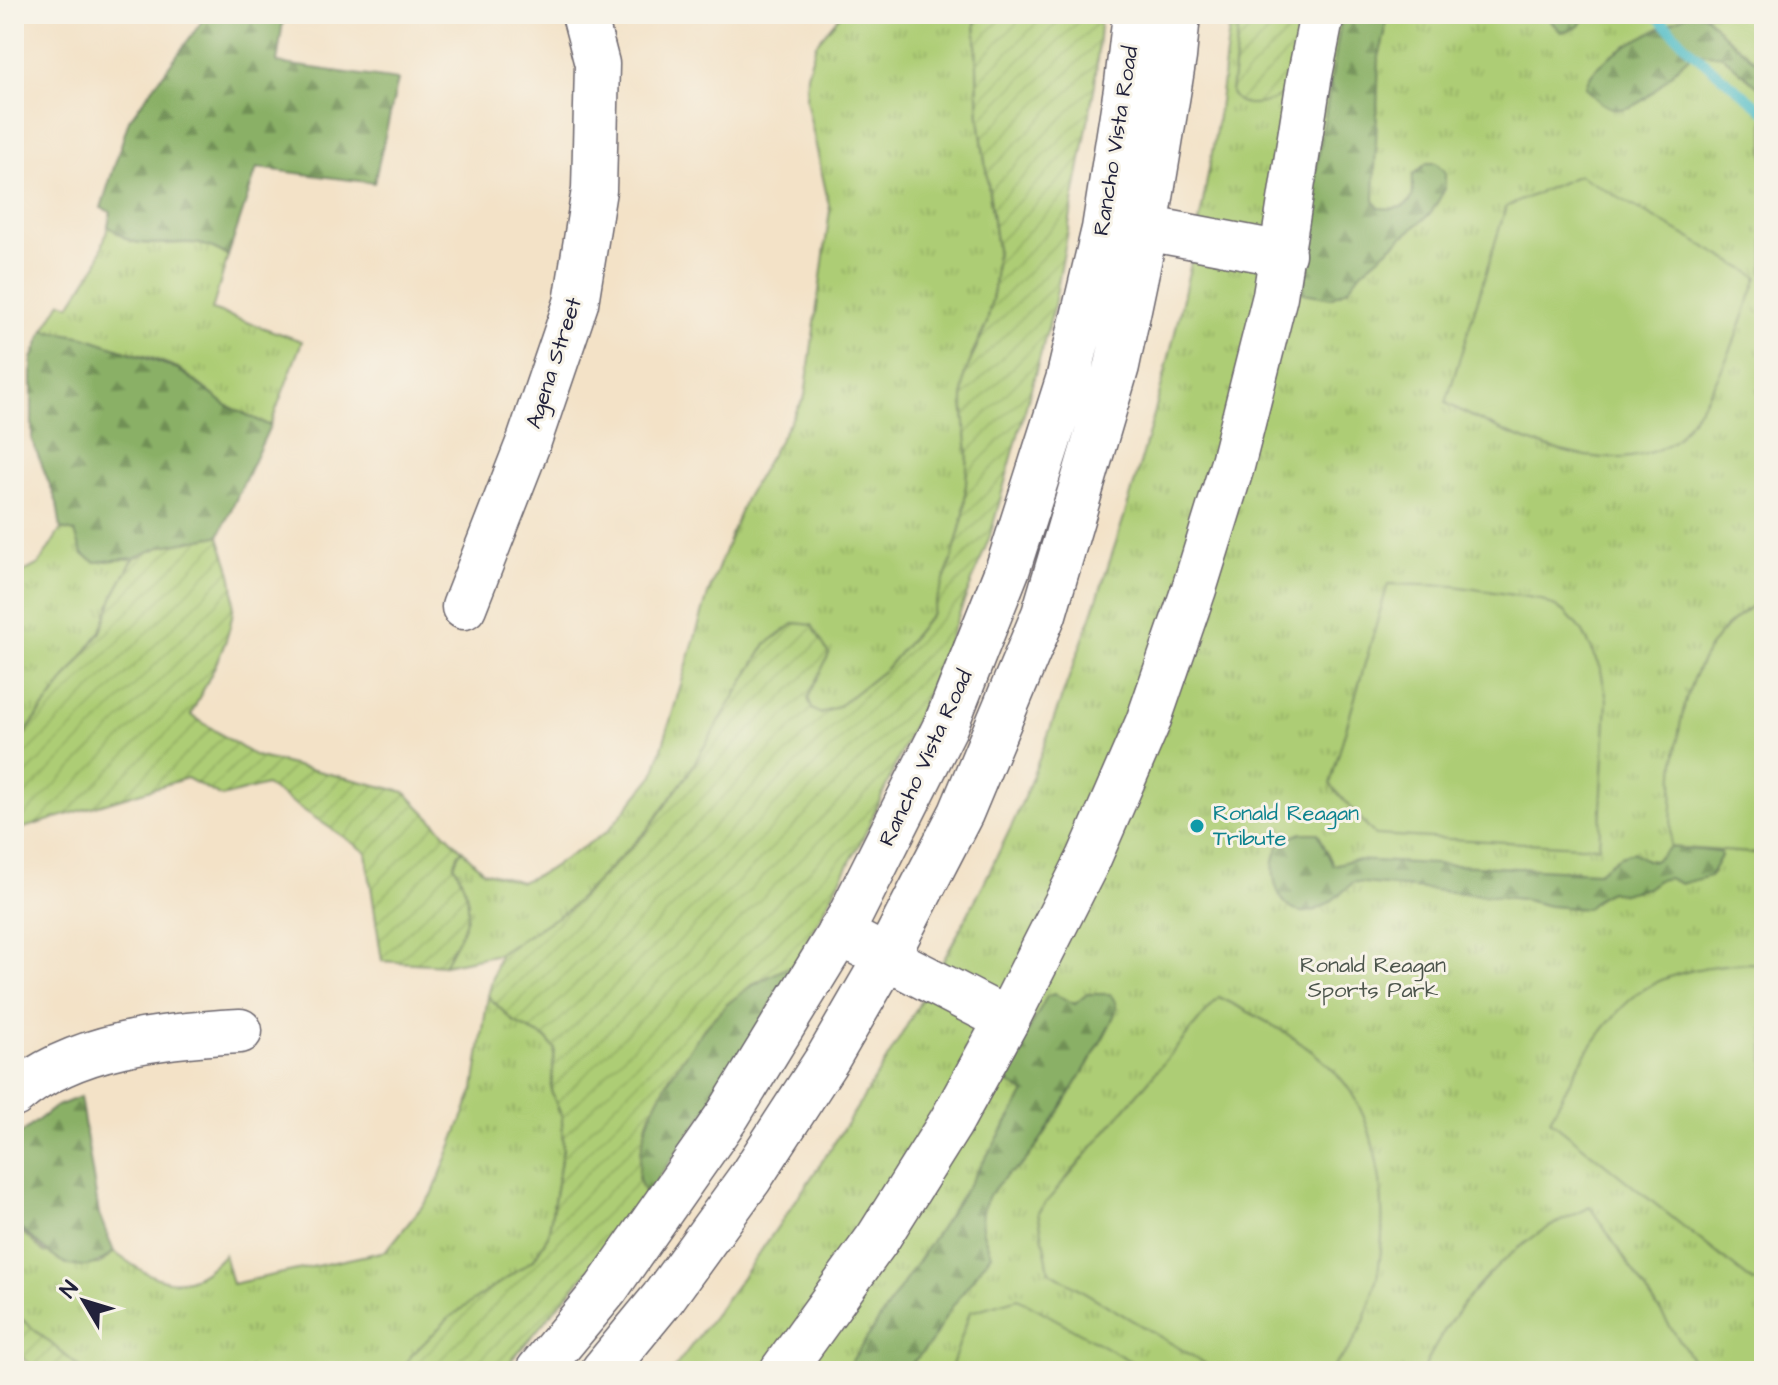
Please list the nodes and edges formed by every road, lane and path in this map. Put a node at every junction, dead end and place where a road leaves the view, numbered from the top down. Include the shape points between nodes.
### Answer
1 (584, 14) edge
2 (1135, 14) edge
3 (1178, 14) edge
4 (1322, 14) edge
5 (1146, 228) junction
6 (1283, 254) junction
7 (464, 607) dead end
8 (839, 933) junction
9 (886, 958) junction
10 (1007, 1020) junction
11 (240, 1031) dead end
12 (14, 1095) edge
13 (538, 1371) edge
14 (603, 1371) edge
15 (782, 1371) edge

1 - 7 main road, Agena Street via 597,64 594,190 576,303
2 - 8 main road, Rancho Vista Road via 1104,229 1068,380 1008,568 945,727
3 - 5 main road, Rancho Vista Road
4 - 6 main road
5 - 6 main road
5 - 9 main road, Rancho Vista Road via 1117,366 1044,614 961,813
6 - 10 main road via 1232,466 1148,722 1089,858
8 - 9 main road
8 - 13 main road, Rancho Vista Road via 728,1115 606,1289
9 - 10 main road
9 - 14 main road, Rancho Vista Road via 750,1178
10 - 15 main road via 878,1238
11 - 12 main road via 104,1048 29,1082

